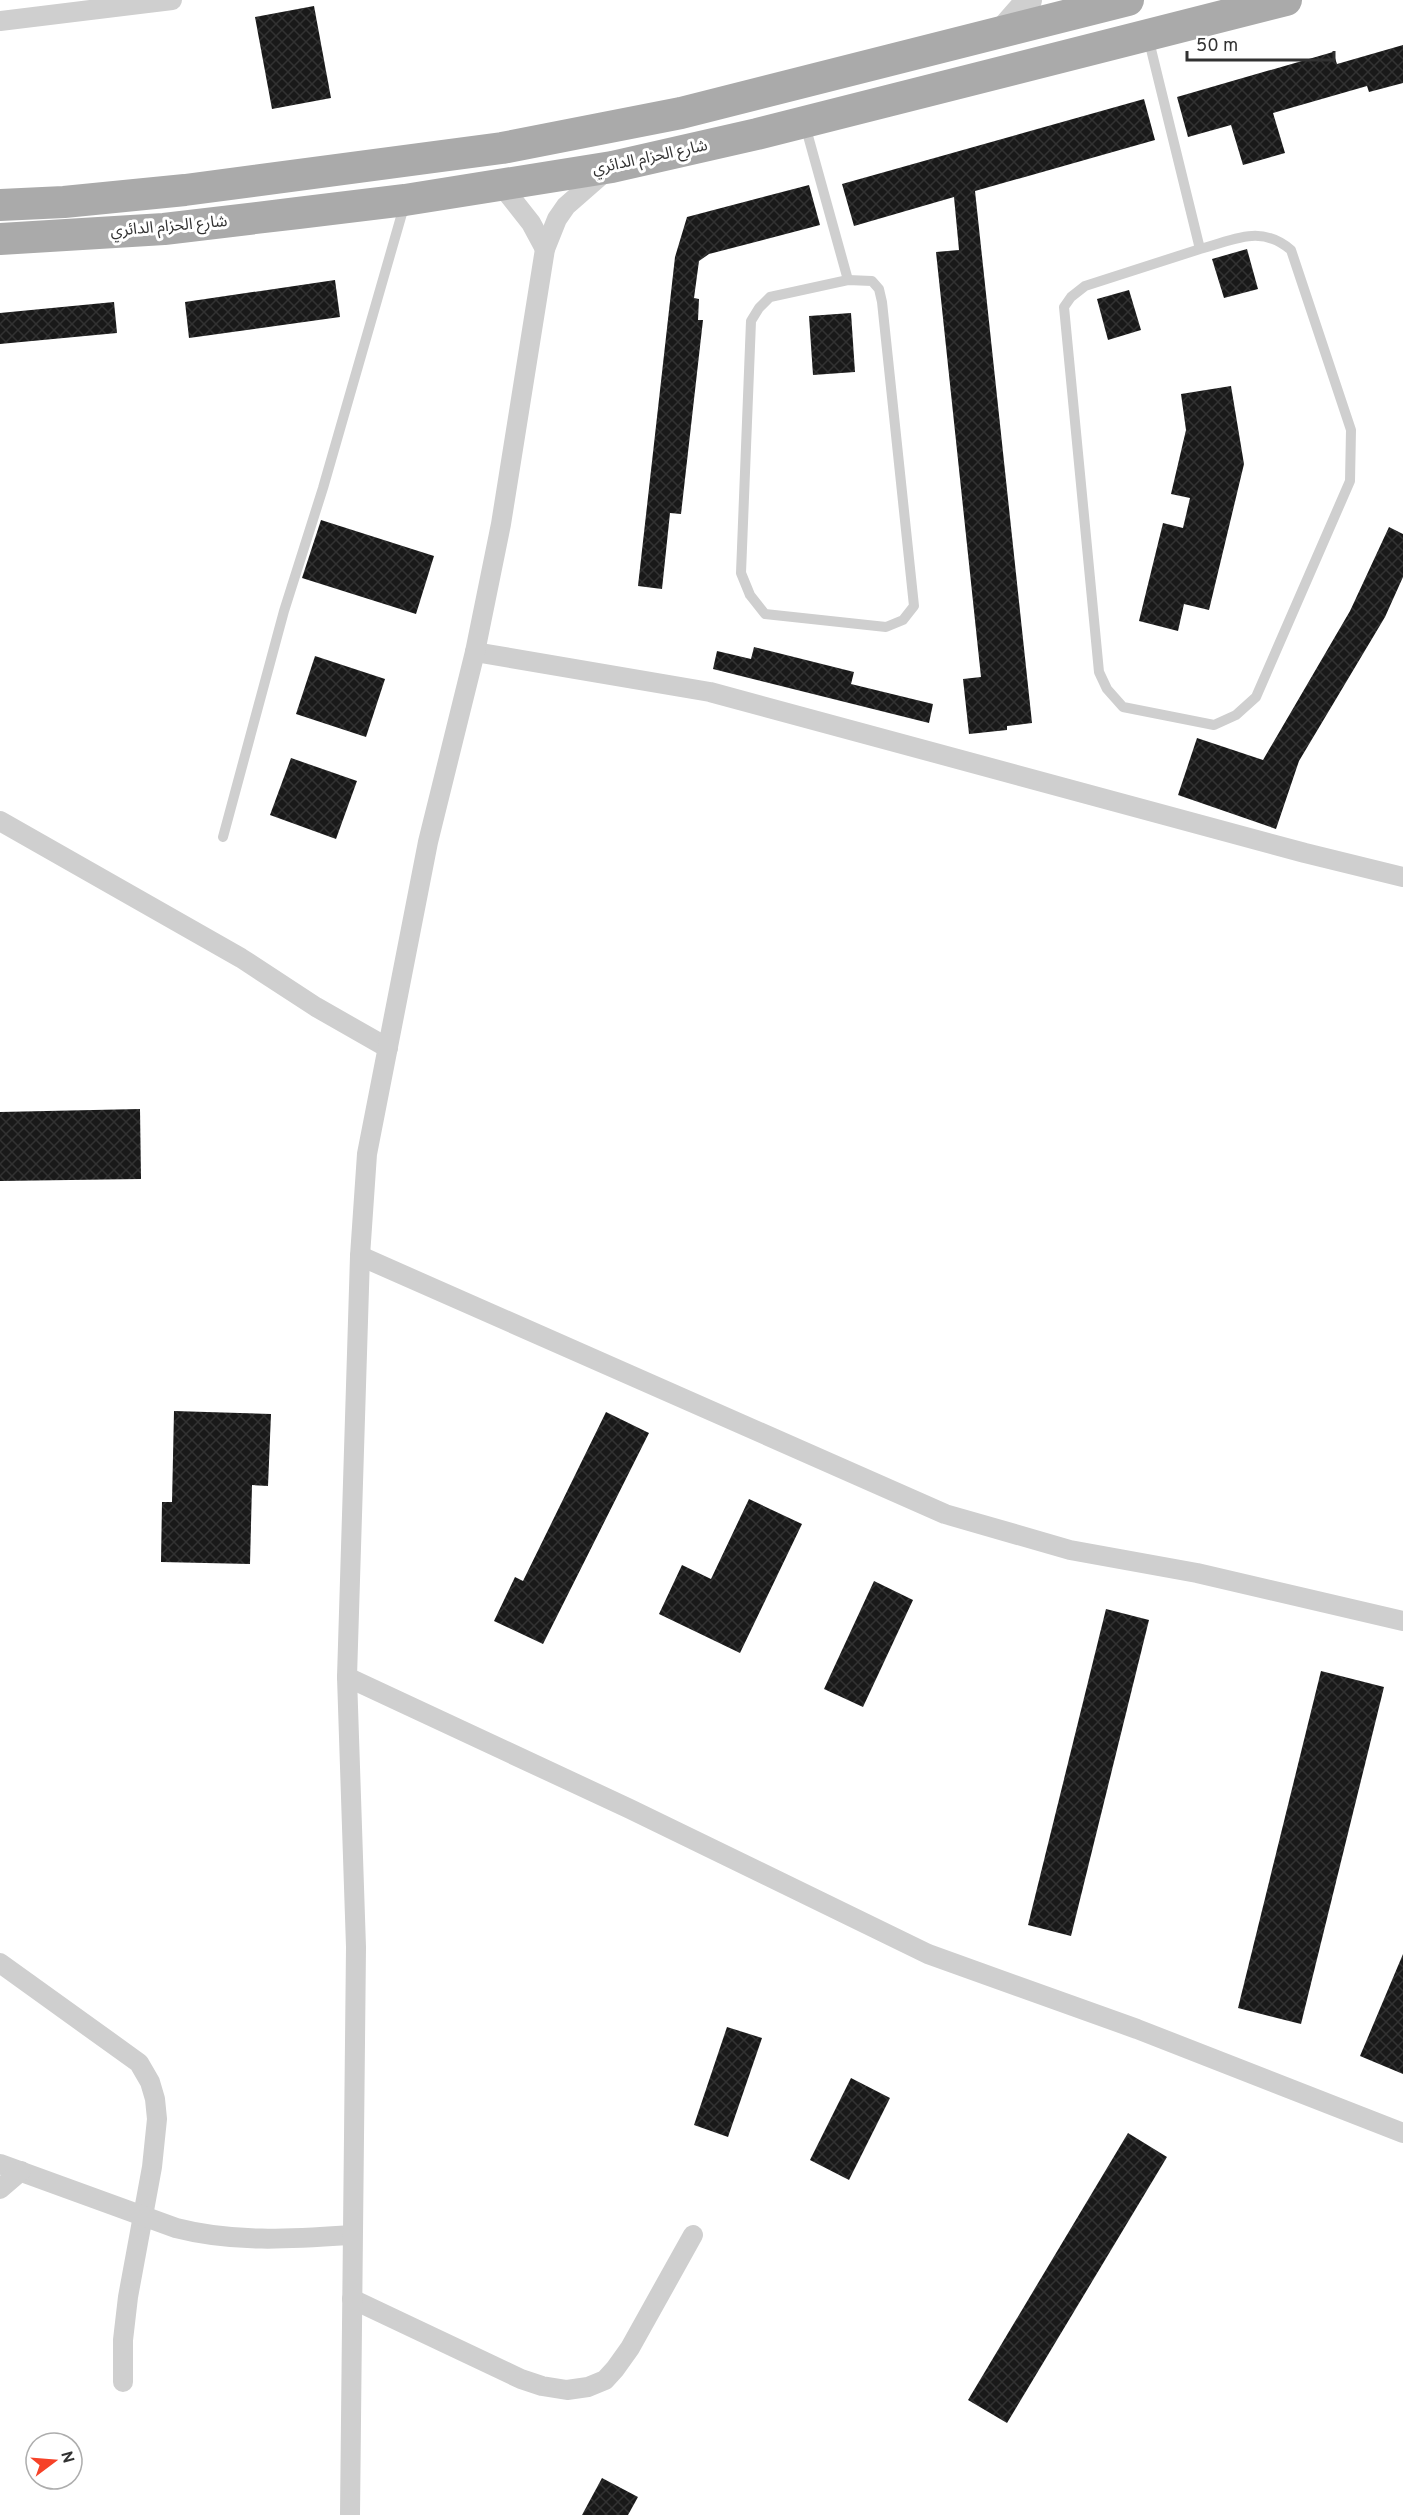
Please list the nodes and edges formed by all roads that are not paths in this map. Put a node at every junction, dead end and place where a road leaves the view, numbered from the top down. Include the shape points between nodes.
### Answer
1 (172, 0) edge
2 (1029, 0) edge
3 (1128, 0) edge
4 (1286, 0) edge
5 (0, 21) edge
6 (1000, 33) junction
7 (1148, 36) junction
8 (804, 122) junction
9 (612, 167) junction
10 (501, 185) junction
11 (405, 200) junction
12 (0, 205) edge
13 (0, 239) edge
14 (545, 249) junction
15 (1200, 249) junction
16 (848, 280) junction
17 (475, 652) junction
18 (0, 821) edge
19 (223, 837) dead end
20 (1403, 877) edge
21 (388, 1048) junction
22 (360, 1256) junction
23 (1403, 1621) edge
24 (347, 1677) junction
25 (0, 1963) edge
26 (1403, 2133) edge
27 (0, 2164) edge
28 (21, 2171) junction
29 (0, 2189) edge
30 (144, 2216) junction
31 (351, 2235) junction
32 (693, 2235) dead end
33 (352, 2299) junction
34 (123, 2382) dead end
35 (350, 2515) edge

1 - 5 street
2 - 6 street
3 - 6 main road
4 - 7 main road, شارع الحزام الدائري
6 - 12 main road via 681,113 502,147 185,190
7 - 8 main road, شارع الحزام الدائري
7 - 15 lane
8 - 9 main road, شارع الحزام الدائري
8 - 16 lane
9 - 10 main road, شارع الحزام الدائري
9 - 14 street via 566,206
10 - 11 main road, شارع الحزام الدائري
10 - 14 street via 527,217
11 - 13 main road, شارع الحزام الدائري via 164,229
11 - 19 lane via 284,611
14 - 17 street via 501,524
15 - 15 lane via 1257,234 1278,239 1291,250 1351,430 1350,481 1256,697 1236,715 1214,725 1123,707 1107,689 1099,672 1064,308 1085,286
16 - 16 lane via 872,281 882,302 914,606 903,620 886,627 765,614 750,595 741,573 751,321 770,297
17 - 20 street via 710,692
17 - 21 street via 428,842
18 - 21 street via 241,958
21 - 22 street via 368,1154
22 - 23 street via 945,1514 1070,1550 1197,1573
22 - 24 street
24 - 26 street via 928,1954 1137,2029
24 - 31 street via 356,1947
25 - 30 street via 139,2063 150,2082 157,2119
27 - 28 street
28 - 29 street
28 - 30 street
30 - 31 street via 205,2235 235,2239
30 - 34 street via 128,2297
31 - 33 street
32 - 33 street via 630,2348 604,2380 588,2387 567,2390 521,2379
33 - 35 street

